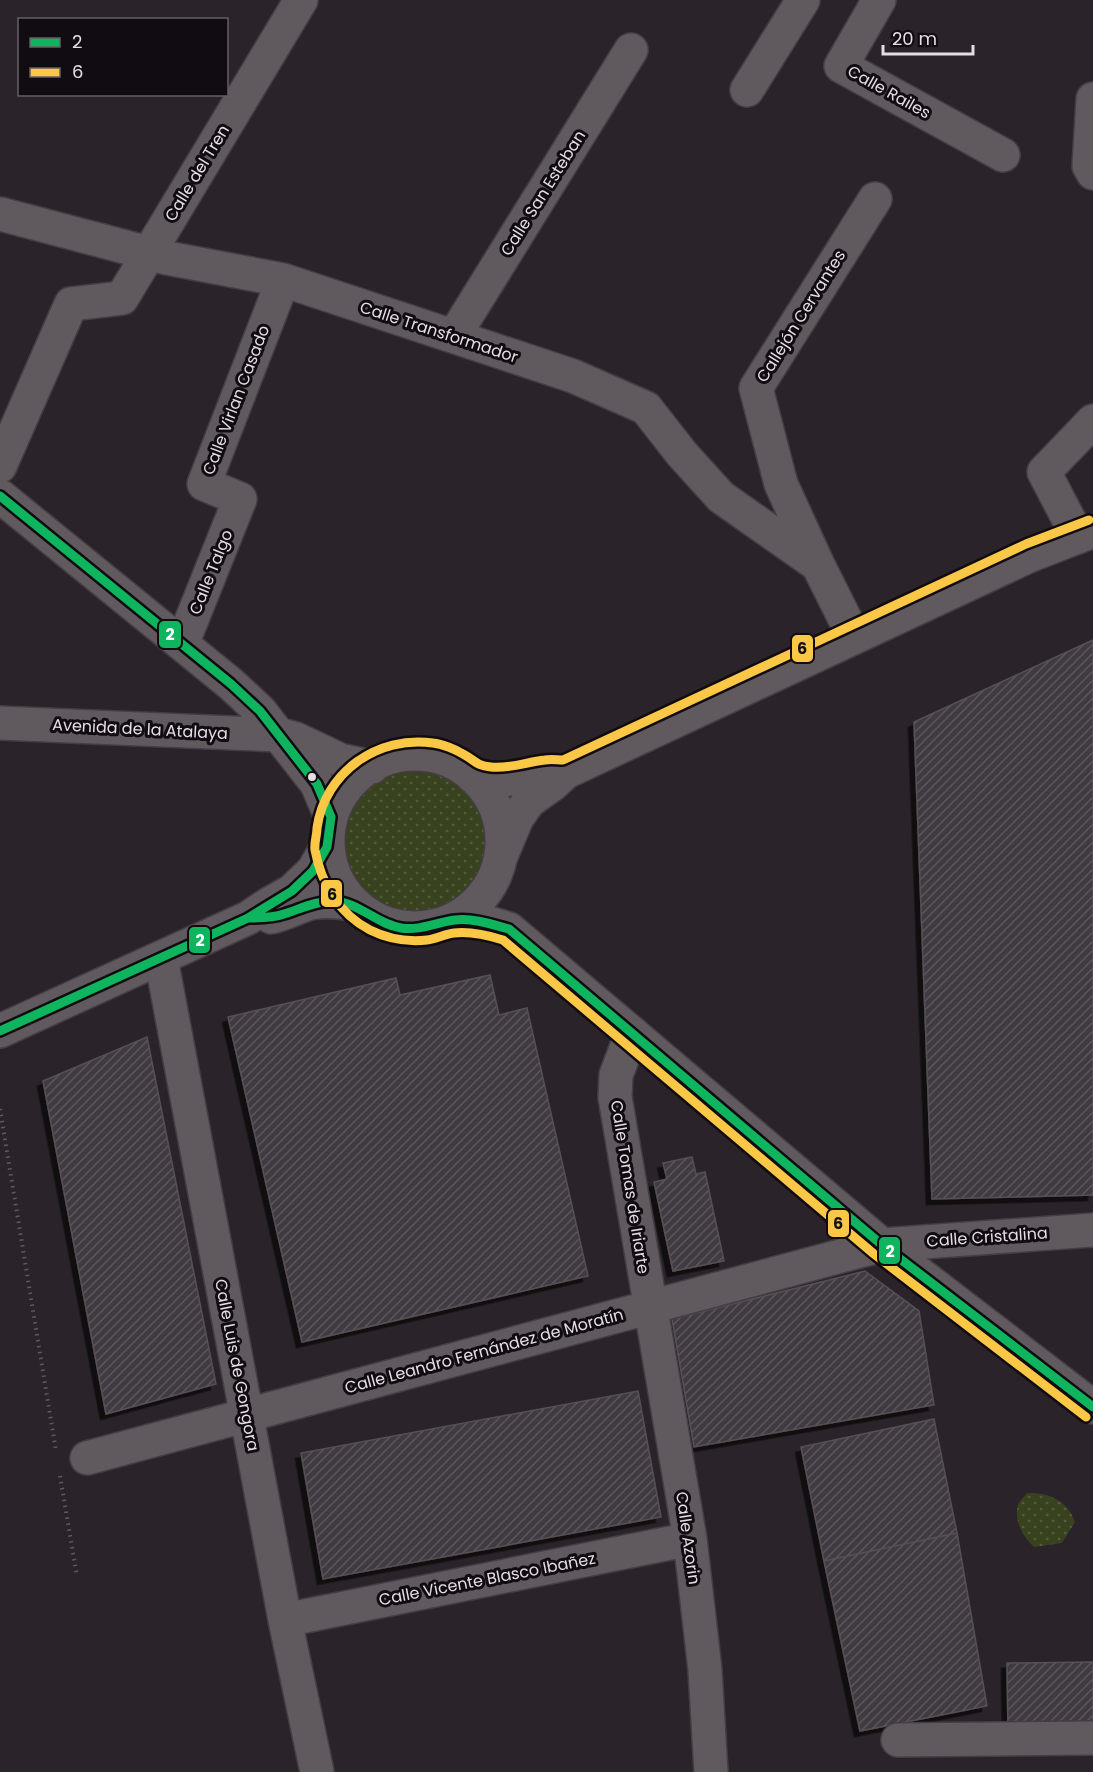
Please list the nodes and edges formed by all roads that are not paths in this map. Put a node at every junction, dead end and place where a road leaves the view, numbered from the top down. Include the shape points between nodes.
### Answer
1 (301, 0) edge
2 (803, 0) edge
3 (879, 0) edge
4 (631, 50) dead end
5 (747, 90) dead end
6 (1093, 99) edge
7 (1003, 155) dead end
8 (1093, 173) edge
9 (876, 200) dead end
10 (0, 214) edge
11 (149, 253) junction
12 (283, 280) junction
13 (454, 336) junction
14 (1093, 421) edge
15 (0, 466) edge
16 (0, 496) edge
17 (240, 500) joint
18 (1086, 534) edge
19 (818, 565) junction
20 (854, 637) junction
21 (182, 644) junction
22 (0, 723) edge
23 (280, 735) junction
24 (372, 767) junction
25 (566, 772) junction
26 (472, 776) junction
27 (329, 832) junction
28 (501, 856) junction
29 (354, 904) junction
30 (248, 918) junction
31 (452, 921) junction
32 (161, 958) junction
33 (0, 1031) edge
34 (632, 1033) junction
35 (1093, 1230) edge
36 (882, 1245) junction
37 (649, 1306) junction
38 (1093, 1407) edge
39 (246, 1415) junction
40 (68, 1463) road end
41 (690, 1539) junction
42 (285, 1620) junction
43 (1093, 1738) edge
44 (898, 1740) dead end
45 (317, 1772) edge
46 (711, 1772) edge

1 - 11 street, Calle del Tren
2 - 5 street
3 - 7 street, Calle Railes via 841,66
4 - 13 street, Calle San Esteban
6 - 8 street via 1089,166
9 - 19 street, Callejón Cervantes via 756,388 782,484
10 - 11 street, Calle Transformador
11 - 12 street, Calle Transformador
11 - 15 street, Calle del Tren via 122,298 71,304
12 - 13 street, Calle Transformador
12 - 17 street, Calle Virlan Casado via 204,484
13 - 19 street, Calle Transformador via 573,376 646,408 721,497
14 - 18 street via 1044,472
16 - 21 street
17 - 21 street, Calle Talgo
18 - 20 street via 1031,555
19 - 20 street, Callejón Cervantes
20 - 25 street
21 - 23 street via 260,711
22 - 23 street, Avenida de la Atalaya
23 - 24 street via 340,760
23 - 27 street via 317,784
24 - 26 street via 406,754 432,755
24 - 27 street via 359,774 342,794
25 - 26 street via 508,780
25 - 28 street via 530,801 517,818
26 - 28 street via 493,801 502,828
27 - 29 street via 332,868 340,887
27 - 30 street via 313,871 292,891
28 - 31 street via 493,882 476,904
29 - 30 street via 310,904 285,914
29 - 31 street via 375,920 400,928 427,928
30 - 32 street
31 - 34 street via 486,922 509,929
32 - 33 street
32 - 39 street, Calle Luis de Gongora
34 - 36 street
34 - 37 street, Calle Tomas de Iriarte via 616,1075 615,1097
35 - 36 street, Calle Cristalina
36 - 37 street, Calle Leandro Fernández de Moratín
36 - 38 street
37 - 39 street, Calle Leandro Fernández de Moratín
37 - 41 street, Calle Azorin
39 - 40 street, Calle Leandro Fernández de Moratín
39 - 42 street, Calle Luis de Gongora
41 - 42 street, Calle Vicente Blasco Ibañez
41 - 46 street, Calle Azorin via 705,1670
42 - 45 street, Calle Luis de Gongora
43 - 44 street

